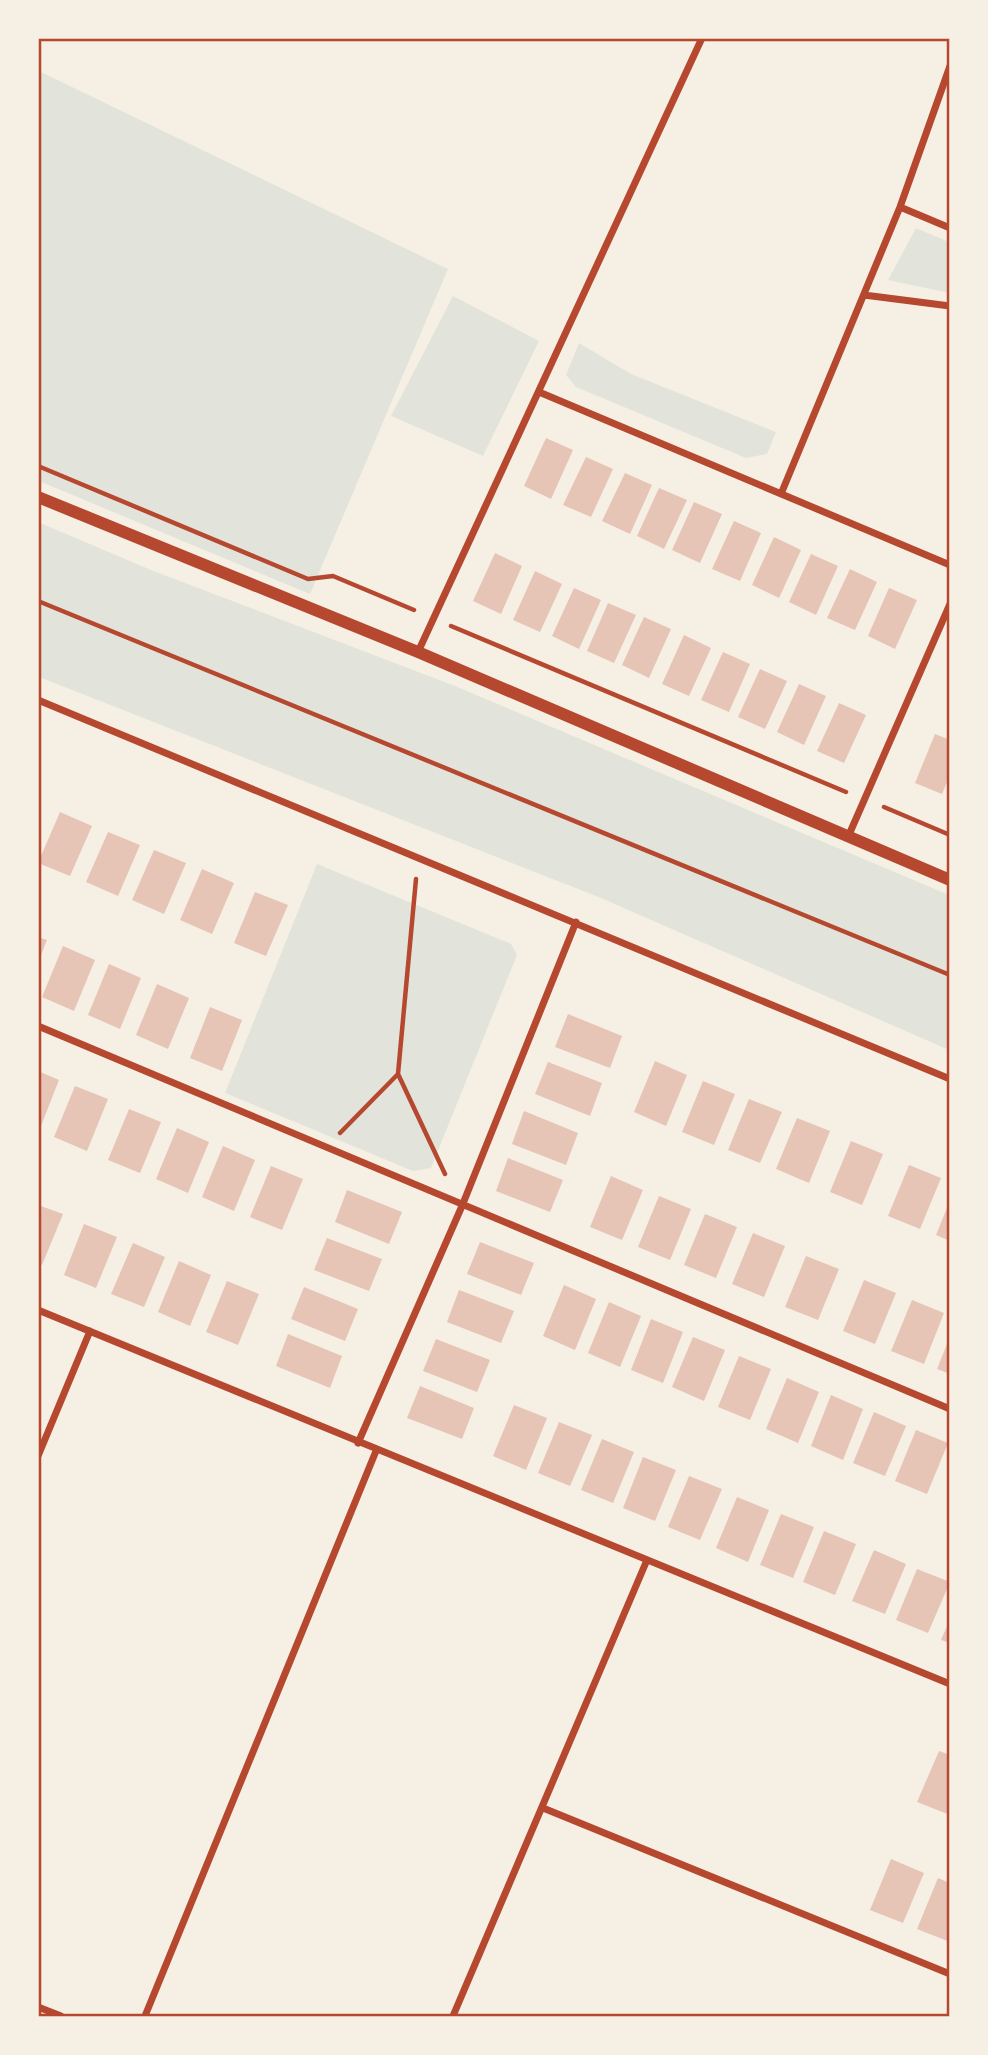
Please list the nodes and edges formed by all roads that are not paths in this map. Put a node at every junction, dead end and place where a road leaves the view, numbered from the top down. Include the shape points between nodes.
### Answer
1 (702, 38) edge
2 (950, 65) edge
3 (900, 207) junction
4 (950, 228) edge
5 (864, 295) junction
6 (950, 306) edge
7 (539, 393) junction
8 (780, 494) junction
9 (38, 497) edge
10 (950, 565) edge
11 (950, 604) edge
12 (418, 652) junction
13 (38, 700) edge
14 (847, 838) junction
15 (950, 880) edge
16 (576, 922) junction
17 (38, 1026) edge
18 (950, 1079) edge
19 (461, 1206) junction
20 (38, 1310) edge
21 (90, 1331) junction
22 (950, 1409) edge
23 (358, 1443) junction
24 (376, 1451) junction
25 (38, 1456) edge
26 (647, 1560) junction
27 (950, 1685) edge
28 (543, 1808) junction
29 (950, 1975) edge
30 (38, 2007) edge
31 (61, 2017) edge
32 (145, 2017) edge
33 (453, 2017) edge

1 - 7 street
2 - 3 street
3 - 4 street
3 - 5 street
5 - 6 street
5 - 8 street
7 - 8 street
7 - 12 street
8 - 10 street
9 - 12 street
11 - 14 street
12 - 14 street
13 - 16 street
14 - 15 street
16 - 18 street
16 - 19 street
17 - 19 street
19 - 22 street
19 - 23 street
20 - 21 street
21 - 23 street
21 - 25 street
23 - 24 street
24 - 26 street
24 - 32 street
26 - 27 street
26 - 28 street
28 - 29 street
28 - 33 street
30 - 31 street

